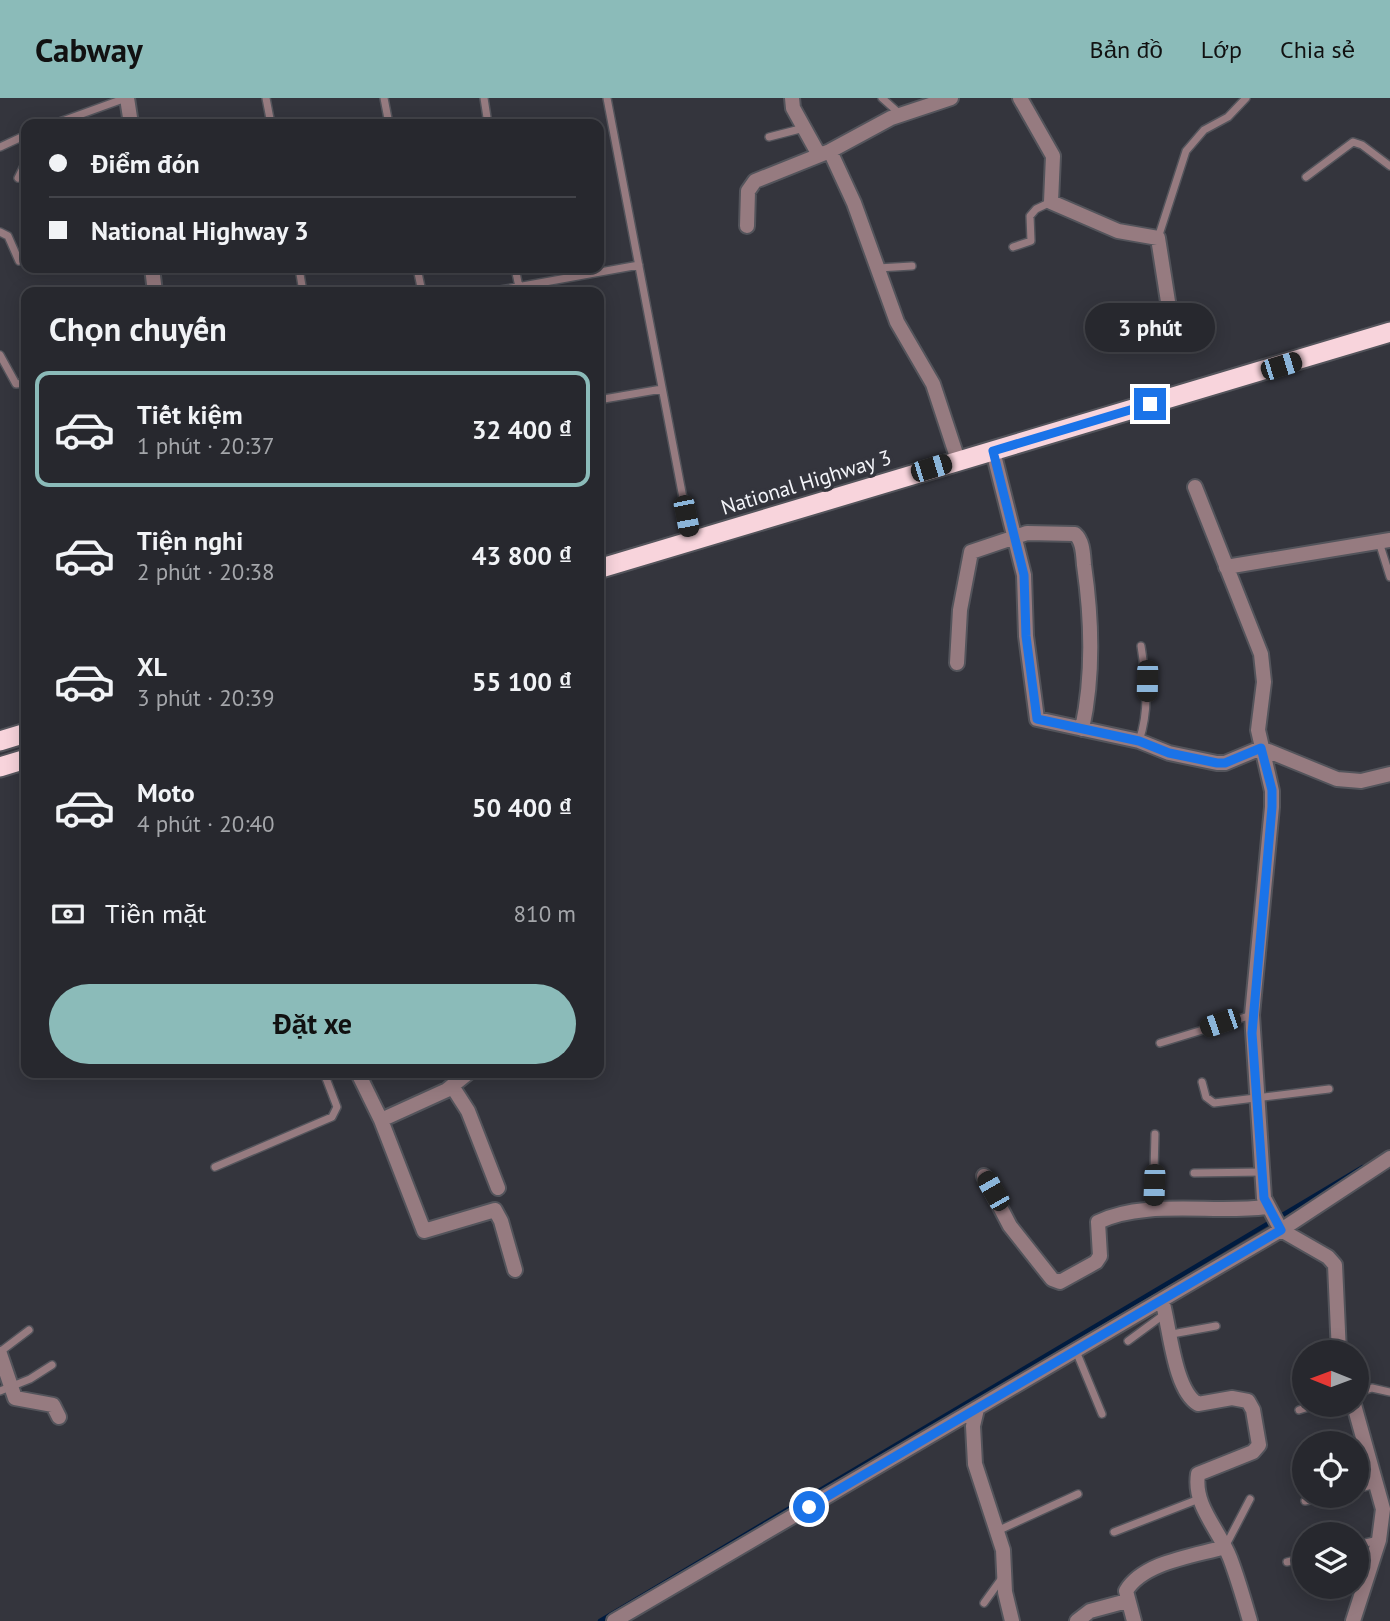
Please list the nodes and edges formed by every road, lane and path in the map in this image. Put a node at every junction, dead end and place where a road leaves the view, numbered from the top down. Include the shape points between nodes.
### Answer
1 (127, 98) edge
2 (266, 98) edge
3 (384, 98) edge
4 (484, 98) edge
5 (607, 98) edge
6 (792, 98) edge
7 (882, 98) edge
8 (951, 98) edge
9 (1020, 98) edge
10 (1245, 98) edge
11 (900, 114) junction
12 (68, 119) edge
13 (130, 119) edge
14 (270, 119) edge
15 (388, 119) edge
16 (487, 119) edge
17 (804, 128) junction
18 (21, 137) edge
19 (769, 137) dead end
20 (0, 147) edge
21 (824, 153) junction
22 (1390, 166) edge
23 (21, 172) edge
24 (1306, 177) dead end
25 (18, 178) dead end
26 (1051, 202) junction
27 (747, 226) dead end
28 (0, 232) edge
29 (1158, 238) junction
30 (1013, 247) dead end
31 (19, 261) dead end
32 (639, 265) junction
33 (912, 266) dead end
34 (878, 268) junction
35 (604, 271) edge
36 (516, 273) edge
37 (595, 273) edge
38 (519, 287) joint
39 (1112, 329) dead end
40 (1390, 332) edge
41 (0, 355) edge
42 (21, 384) edge
43 (662, 389) junction
44 (604, 399) edge
45 (993, 451) junction
46 (958, 460) junction
47 (1195, 488) dead end
48 (1014, 539) junction
49 (691, 541) junction
50 (1384, 541) edge
51 (604, 567) edge
52 (1226, 567) junction
53 (1390, 577) edge
54 (1141, 646) dead end
55 (957, 663) dead end
56 (1082, 729) junction
57 (21, 735) edge
58 (0, 741) edge
59 (1139, 741) junction
60 (1261, 748) junction
61 (21, 761) edge
62 (0, 767) edge
63 (1390, 775) edge
64 (1252, 1015) junction
65 (1160, 1044) dead end
66 (326, 1078) edge
67 (360, 1078) edge
68 (462, 1078) edge
69 (1202, 1082) dead end
70 (453, 1086) junction
71 (1328, 1089) dead end
72 (1257, 1098) junction
73 (381, 1120) junction
74 (1155, 1134) dead end
75 (1390, 1158) edge
76 (215, 1167) dead end
77 (1262, 1172) junction
78 (1194, 1173) dead end
79 (984, 1177) dead end
80 (498, 1188) dead end
81 (1153, 1210) junction
82 (1274, 1219) junction
83 (515, 1270) dead end
84 (1164, 1307) junction
85 (1216, 1326) dead end
86 (29, 1330) dead end
87 (1172, 1334) junction
88 (1338, 1340) edge
89 (1128, 1341) dead end
90 (1076, 1351) junction
91 (0, 1353) edge
92 (52, 1366) dead end
93 (6, 1389) edge
94 (1369, 1389) edge
95 (1390, 1392) edge
96 (977, 1409) junction
97 (1102, 1414) dead end
98 (59, 1417) dead end
99 (1358, 1418) edge
100 (1378, 1483) junction
101 (1369, 1485) edge
102 (1078, 1494) dead end
103 (1199, 1499) junction
104 (1250, 1499) dead end
105 (997, 1531) junction
106 (1114, 1532) dead end
107 (1380, 1540) junction
108 (1369, 1542) edge
109 (1225, 1547) junction
110 (1292, 1561) edge
111 (1287, 1562) dead end
112 (1004, 1576) junction
113 (1127, 1601) junction
114 (984, 1602) dead end
115 (615, 1621) edge
116 (1012, 1621) edge
117 (1077, 1621) edge
118 (1134, 1621) edge
119 (1250, 1621) edge
120 (1353, 1621) edge

1 - 12 lane
1 - 13 street
2 - 14 lane
3 - 15 lane
4 - 16 lane
5 - 32 lane
6 - 17 street
7 - 11 lane
8 - 11 street
9 - 26 street via 1052,156
10 - 29 lane via 1228,117 1204,130 1186,151
11 - 21 street
17 - 19 lane
17 - 21 street
18 - 20 lane
21 - 27 street via 750,185
21 - 34 street via 851,196
22 - 24 lane via 1353,142
23 - 25 lane
26 - 29 street via 1118,231
26 - 30 lane via 1030,216 1031,241
28 - 31 lane via 8,236
29 - 39 street via 1169,308
32 - 35 lane
32 - 43 lane
33 - 34 lane
34 - 46 street via 897,322 933,384
36 - 38 lane
37 - 38 lane
40 - 45 highway, National Highway 3
41 - 42 lane via 16,384
43 - 44 lane
43 - 49 lane
45 - 46 highway, National Highway 3
45 - 48 street
46 - 49 highway, National Highway 3
47 - 52 street
48 - 55 street via 971,552 960,610
48 - 56 street via 1024,575 1035,717
48 - 56 street via 1027,533 1079,537 1090,603 1091,654
49 - 51 highway, National Highway 3
50 - 52 street
50 - 53 lane
52 - 60 street via 1264,668 1257,720
54 - 59 lane via 1147,681 1146,719
56 - 59 street
57 - 58 highway
59 - 60 street via 1217,763
60 - 63 street via 1337,779 1361,781
60 - 64 street via 1272,807
61 - 62 highway
64 - 65 lane
64 - 72 street
66 - 76 lane via 337,1107 332,1117
67 - 73 street
68 - 70 street
69 - 72 lane via 1206,1097 1214,1103
70 - 73 street
70 - 80 street via 468,1111
71 - 72 lane
72 - 77 street
73 - 83 street via 424,1231 495,1210
74 - 81 lane
75 - 82 street
77 - 78 lane
77 - 82 street
79 - 81 street via 1010,1226 1052,1279 1060,1282 1100,1256 1098,1222
81 - 82 street via 1232,1210
82 - 84 street
82 - 88 street via 1335,1265
84 - 87 street
84 - 89 lane
84 - 90 street
85 - 87 lane
86 - 91 lane
87 - 103 street via 1188,1398 1198,1404 1232,1398 1248,1401 1258,1432 1259,1445 1253,1452 1198,1474
90 - 96 street
90 - 97 lane
91 - 93 street
92 - 93 lane
93 - 98 street via 16,1400 52,1405
94 - 95 lane
96 - 105 street via 975,1464
96 - 115 street
99 - 100 street
100 - 101 lane
100 - 107 street via 1383,1509
102 - 105 lane
103 - 106 lane
103 - 109 street
104 - 109 lane
105 - 112 street
107 - 108 lane
107 - 120 street
109 - 113 street via 1132,1580
109 - 119 street
110 - 111 lane
112 - 114 lane
112 - 116 street
113 - 117 street via 1090,1611
113 - 118 street

